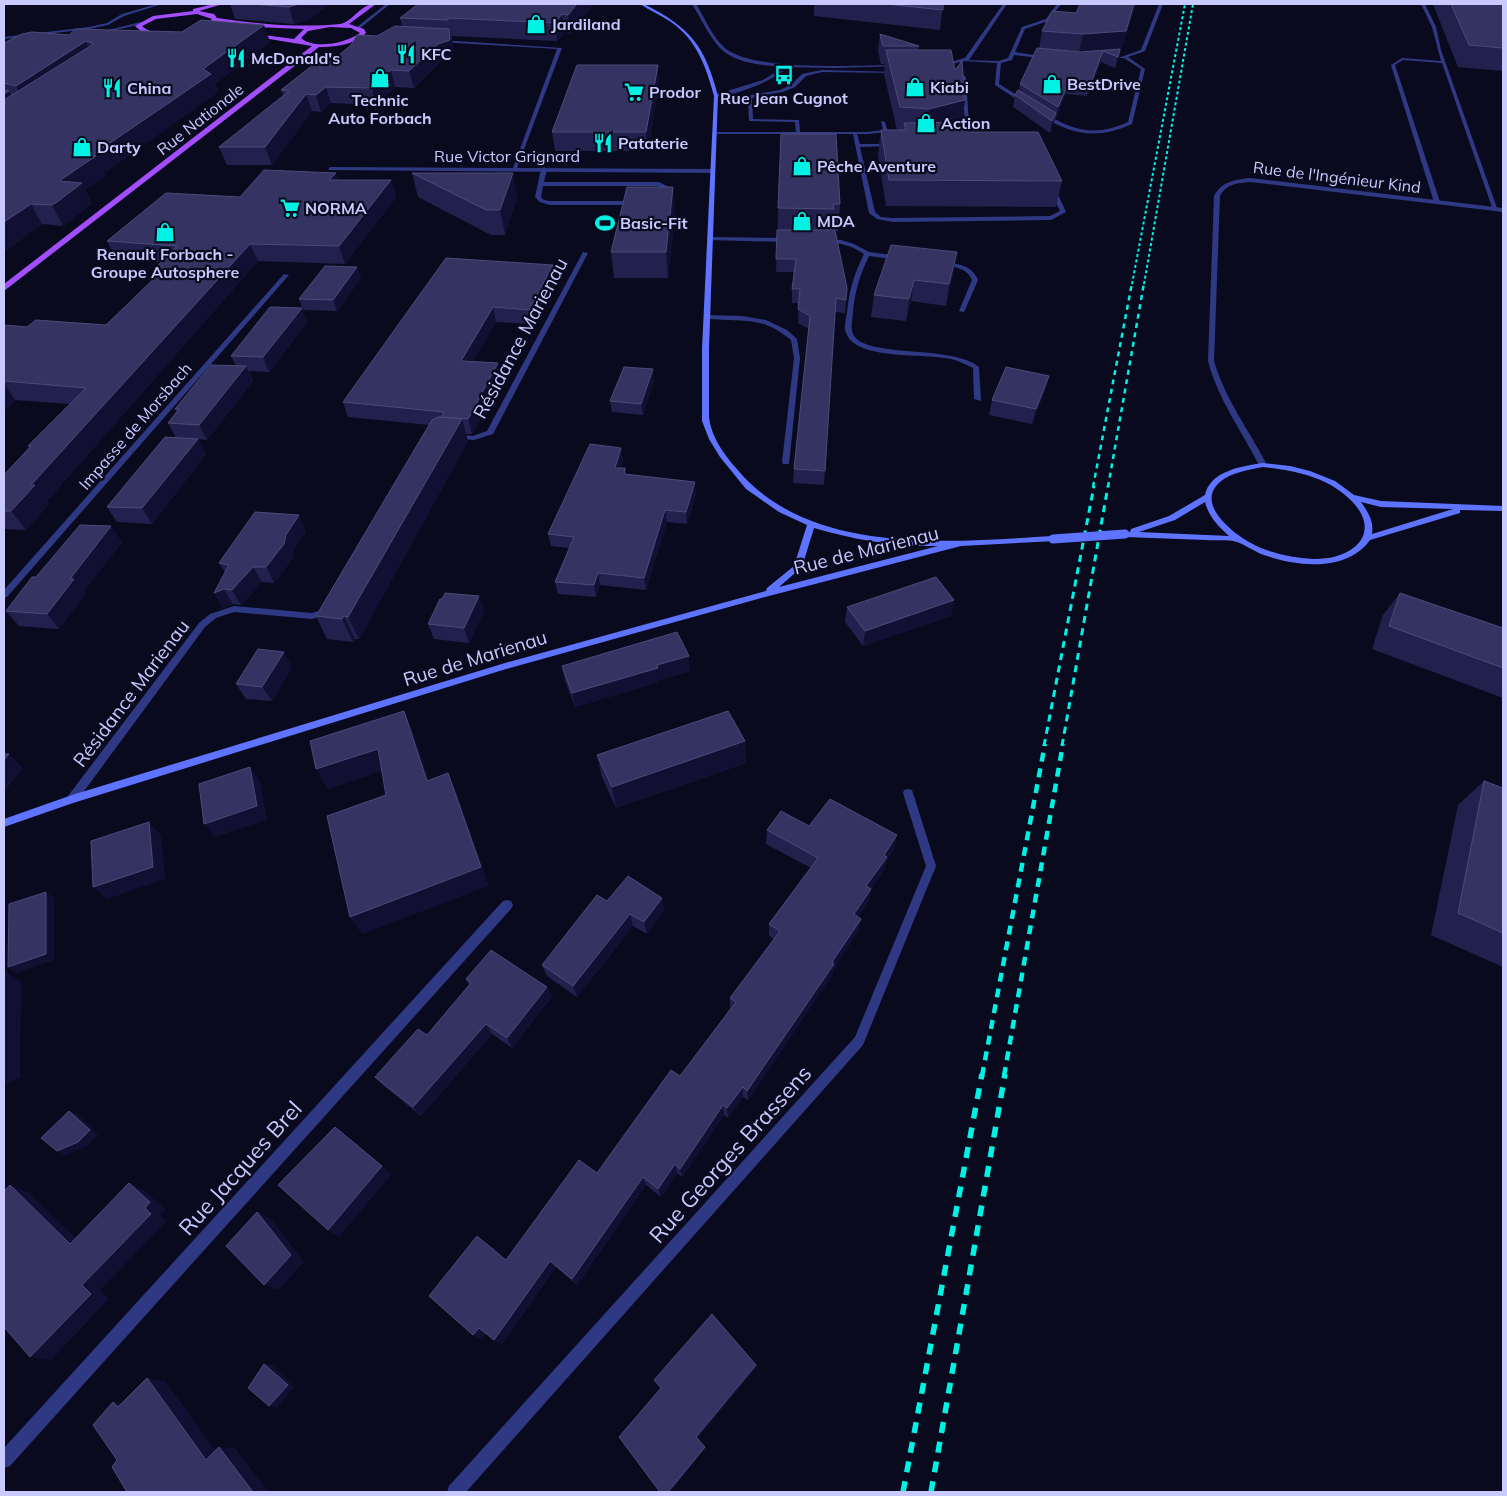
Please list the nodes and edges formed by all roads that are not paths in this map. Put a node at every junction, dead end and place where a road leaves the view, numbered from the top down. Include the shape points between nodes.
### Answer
1 (4, 4) edge
2 (121, 4) edge
3 (160, 4) edge
4 (373, 4) edge
5 (388, 4) edge
6 (642, 4) edge
7 (694, 4) edge
8 (1005, 4) edge
9 (1059, 4) edge
10 (1161, 4) edge
11 (1424, 4) edge
12 (223, 5) edge
13 (186, 12) junction
14 (213, 17) junction
15 (141, 23) junction
16 (344, 25) junction
17 (317, 27) junction
18 (358, 28) junction
19 (211, 32) edge
20 (182, 33) junction
21 (152, 34) junction
22 (239, 34) edge
23 (134, 35) edge
24 (67, 37) edge
25 (109, 37) edge
26 (4, 38) edge
27 (92, 39) edge
28 (434, 40) edge
29 (299, 41) junction
30 (12, 43) edge
31 (4, 44) edge
32 (318, 45) junction
33 (1012, 53) junction
34 (1124, 57) junction
35 (1051, 58) edge
36 (1116, 58) edge
37 (964, 61) junction
38 (999, 62) junction
39 (1443, 62) junction
40 (788, 65) junction
41 (948, 65) junction
42 (906, 66) edge
43 (933, 66) edge
44 (862, 69) junction
45 (901, 72) edge
46 (716, 96) junction
47 (883, 122) dead end
48 (715, 133) junction
49 (951, 133) edge
50 (798, 134) junction
51 (855, 134) junction
52 (799, 142) edge
53 (896, 145) edge
54 (857, 146) junction
55 (514, 168) junction
56 (330, 169) dead end
57 (544, 169) junction
58 (713, 171) junction
59 (1048, 180) edge
60 (541, 184) junction
61 (647, 202) edge
62 (657, 202) edge
63 (1437, 202) junction
64 (1496, 210) junction
65 (1503, 210) edge
66 (710, 239) junction
67 (801, 240) edge
68 (810, 240) edge
69 (584, 253) dead end
70 (867, 254) junction
71 (904, 259) edge
72 (931, 262) edge
73 (286, 275) dead end
74 (4, 288) edge
75 (962, 311) dead end
76 (707, 317) junction
77 (978, 399) dead end
78 (443, 436) edge
79 (786, 462) dead end
80 (1262, 465) junction
81 (1208, 497) junction
82 (1352, 497) junction
83 (1503, 508) edge
84 (1465, 509) junction
85 (810, 525) junction
86 (1125, 534) junction
87 (1369, 538) junction
88 (1238, 539) junction
89 (962, 543) junction
90 (765, 594) junction
91 (4, 595) edge
92 (332, 606) edge
93 (908, 793) dead end
94 (72, 799) junction
95 (4, 823) edge
96 (507, 905) dead end
97 (4, 1460) edge
98 (454, 1492) edge

1 - 2 street
3 - 26 street via 122,15 108,24
4 - 16 main road
5 - 18 street
6 - 46 main road via 692,37 708,64
7 - 40 street via 724,50 735,57
8 - 37 street via 976,49
9 - 33 street via 1048,20 1024,28
10 - 34 street via 1143,51
11 - 39 street
12 - 13 main road
12 - 14 main road
13 - 14 main road
13 - 15 main road via 155,17
14 - 17 main road via 252,25
14 - 20 main road via 209,26
15 - 21 main road via 139,30
15 - 24 street
16 - 17 main road
16 - 18 main road
17 - 29 main road via 299,34
18 - 32 main road via 363,36 343,43
19 - 20 main road
20 - 21 main road
21 - 23 street
22 - 29 main road
25 - 27 street
28 - 55 street via 560,48
29 - 32 main road
30 - 31 street
32 - 74 main road, Rue Nationale
33 - 35 street
33 - 38 street via 1010,59
34 - 36 street
34 - 38 street via 1143,69 1130,123 1117,130 1093,134 1058,124 997,84
37 - 38 street
37 - 41 street
39 - 63 street via 1409,59 1393,64
39 - 64 street
40 - 44 street
40 - 46 street via 782,72 765,80
41 - 43 street
41 - 49 street via 951,72 964,77 967,126
42 - 44 street
44 - 45 street
44 - 50 street via 804,75 793,86 750,99 752,120 797,122
46 - 48 main road
47 - 51 street via 887,134
48 - 50 street
48 - 58 main road
50 - 51 street
50 - 52 street
51 - 54 street
53 - 54 street
54 - 59 street via 872,213 879,218 1051,218 1063,212
55 - 56 street, Rue Victor Grignard
55 - 57 street, Rue Victor Grignard
57 - 58 street, Rue Victor Grignard
57 - 60 street
58 - 66 main road
60 - 61 street via 538,197 550,203
60 - 62 street via 659,184 666,187 665,200
63 - 64 street, Rue de l'Ingénieur Kind
63 - 80 street, Rue de l'Ingénieur Kind via 1250,180 1229,183 1219,190 1211,361 1215,381 1251,440
64 - 65 street, Rue de l'Ingénieur Kind
66 - 67 street
66 - 76 main road
68 - 70 street via 839,240 856,245
69 - 78 street, Résidance Marienau via 490,432 474,438
70 - 71 street
70 - 77 street via 853,282 848,327 850,337 872,350 933,353 969,362 976,367
72 - 75 street via 959,266 972,273 975,280
73 - 91 street, Impasse de Morsbach
76 - 79 street via 751,317 774,324 794,339 797,358
76 - 85 main road via 704,365 706,422 737,476 764,500
80 - 81 main road via 1241,467 1223,474 1212,484
80 - 82 main road via 1311,474 1334,484
81 - 86 main road via 1172,518
81 - 88 main road via 1211,511
82 - 84 main road via 1381,504
82 - 87 main road via 1364,510 1370,525
83 - 84 main road
84 - 87 main road
85 - 89 main road via 882,541
85 - 90 main road via 798,567
86 - 88 main road
86 - 89 main road, bridge
87 - 88 main road via 1359,551 1316,562 1262,552
89 - 90 main road, Rue de Marienau
90 - 94 main road, Rue de Marienau via 506,666
92 - 94 street, Résidance Marienau via 327,612 312,616 234,609 213,616 202,625
93 - 98 street, Rue Georges Brassens via 931,866 859,1041
94 - 95 main road, Rue de Marienau
96 - 97 street, Rue Jacques Brel

